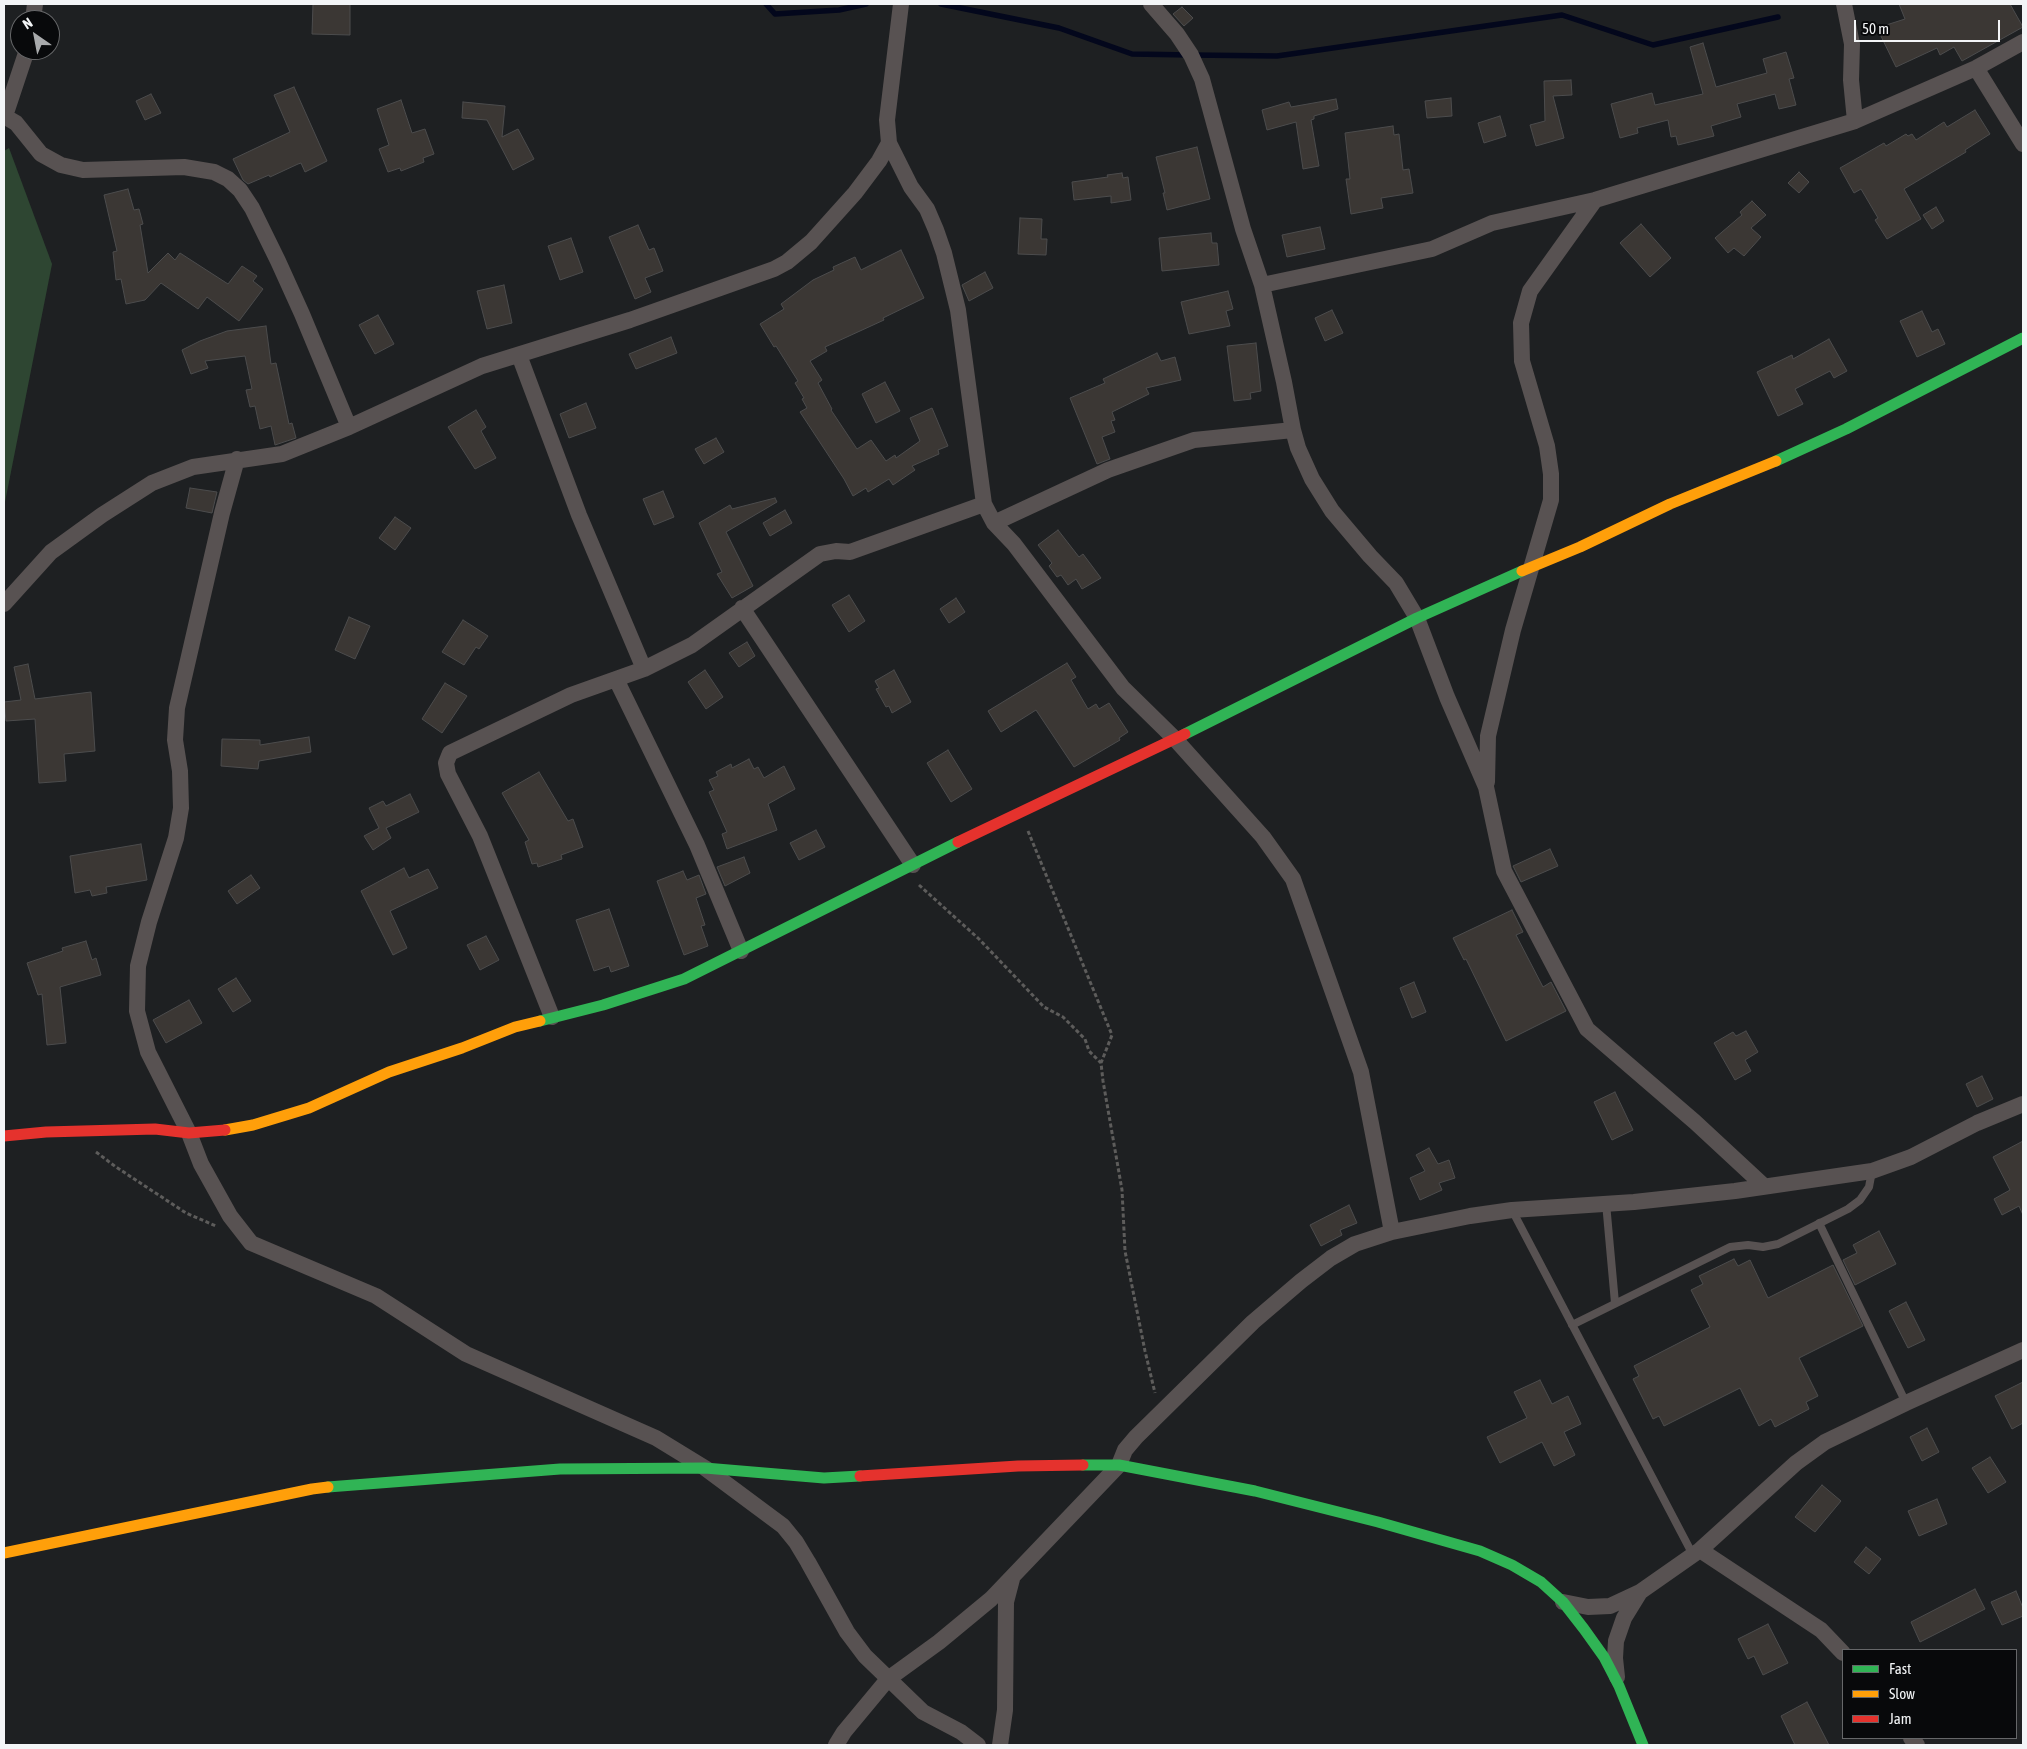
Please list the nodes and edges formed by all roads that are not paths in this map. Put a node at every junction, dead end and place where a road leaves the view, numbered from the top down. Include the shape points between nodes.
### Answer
1 (901, 4) edge
2 (1151, 4) edge
3 (1844, 4) edge
4 (2023, 42) edge
5 (23, 60) edge
6 (1976, 68) junction
7 (4, 116) edge
8 (1855, 120) junction
9 (889, 143) junction
10 (2023, 144) edge
11 (1595, 200) junction
12 (1262, 285) junction
13 (2023, 338) edge
14 (519, 355) junction
15 (349, 427) junction
16 (1293, 430) junction
17 (237, 460) junction
18 (984, 504) junction
19 (994, 522) junction
20 (1532, 566) junction
21 (4, 604) edge
22 (742, 608) junction
23 (1417, 618) junction
24 (644, 668) junction
25 (616, 679) junction
26 (1175, 739) junction
27 (1486, 787) junction
28 (907, 867) junction
29 (741, 950) junction
30 (552, 1017) junction
31 (2022, 1107) edge
32 (189, 1133) junction
33 (4, 1136) edge
34 (1872, 1171) junction
35 (1764, 1186) junction
36 (1606, 1203) junction
37 (1512, 1210) junction
38 (1819, 1223) junction
39 (1392, 1232) junction
40 (1615, 1303) junction
41 (1572, 1325) junction
42 (2023, 1350) edge
43 (1906, 1403) junction
44 (1119, 1465) junction
45 (705, 1468) junction
46 (1696, 1552) junction
47 (4, 1553) edge
48 (1013, 1577) junction
49 (1640, 1592) junction
50 (1563, 1602) junction
51 (1842, 1652) edge
52 (888, 1679) junction
53 (1619, 1686) junction
54 (836, 1745) edge
55 (978, 1745) edge
56 (1000, 1745) edge
57 (1643, 1745) edge

1 - 9 street via 886,120
2 - 12 street via 1177,34 1202,79 1243,229
3 - 8 street via 1852,44
4 - 6 street
5 - 7 street
6 - 8 street
6 - 10 street
7 - 15 street via 16,123 41,154 60,166 83,170 184,167 214,172 228,179 252,208 278,261
8 - 11 street
9 - 14 street via 861,185 811,242 787,262 630,320
9 - 18 street via 930,216 944,253 958,310
11 - 12 street via 1492,224 1432,249
11 - 20 street via 1530,291 1521,323 1522,361 1547,446 1551,474 1551,500
12 - 16 street
13 - 20 street via 1838,433
14 - 15 street via 482,366
14 - 24 street via 579,516
15 - 17 street via 282,454
16 - 19 street via 1194,440 1108,470
16 - 23 street via 1312,479 1332,511 1396,584
17 - 21 street via 193,467 152,483 51,552
17 - 32 street via 177,708 175,740 181,808 176,838 138,966 137,1011 148,1052
18 - 19 street
18 - 22 street via 850,552 820,554
19 - 26 street via 1123,688
20 - 23 street
20 - 27 street via 1488,736
22 - 24 street via 692,644
22 - 28 street
23 - 26 street
23 - 27 street
24 - 25 street
25 - 29 street via 698,845
25 - 30 street via 571,695 450,753 446,763 448,774 480,836
26 - 28 street
26 - 39 street via 1263,837 1292,879 1361,1072
27 - 35 street via 1504,871 1587,1029
28 - 29 street
29 - 30 street via 684,979 603,1006
30 - 32 street via 390,1072 309,1108 253,1125
31 - 34 street via 1978,1123 1911,1157
32 - 33 street via 155,1129
32 - 45 street via 230,1216 251,1243 376,1296 466,1354 656,1438
34 - 35 street
34 - 38 lane via 1869,1187 1860,1200
35 - 36 street
36 - 37 street
36 - 40 lane
37 - 39 street
37 - 41 lane
38 - 40 lane via 1778,1244 1763,1248 1748,1245 1730,1247
38 - 43 lane
39 - 44 street via 1355,1244 1301,1280 1160,1412 1125,1450
40 - 41 lane
41 - 46 lane
42 - 43 street
43 - 46 street via 1825,1442 1796,1463
44 - 45 street via 1018,1466 824,1478
44 - 48 street
44 - 50 street via 1256,1491 1480,1551 1541,1582
45 - 47 street via 560,1470 312,1489
45 - 52 street via 783,1526 796,1542 847,1632
46 - 49 street
46 - 51 street via 1821,1630
48 - 52 street via 971,1616
48 - 56 street via 1006,1602 1005,1710
49 - 50 street via 1610,1606 1588,1607
49 - 53 street via 1624,1618 1616,1641
50 - 53 street via 1604,1657
52 - 54 street
52 - 55 street via 923,1712
53 - 57 street

